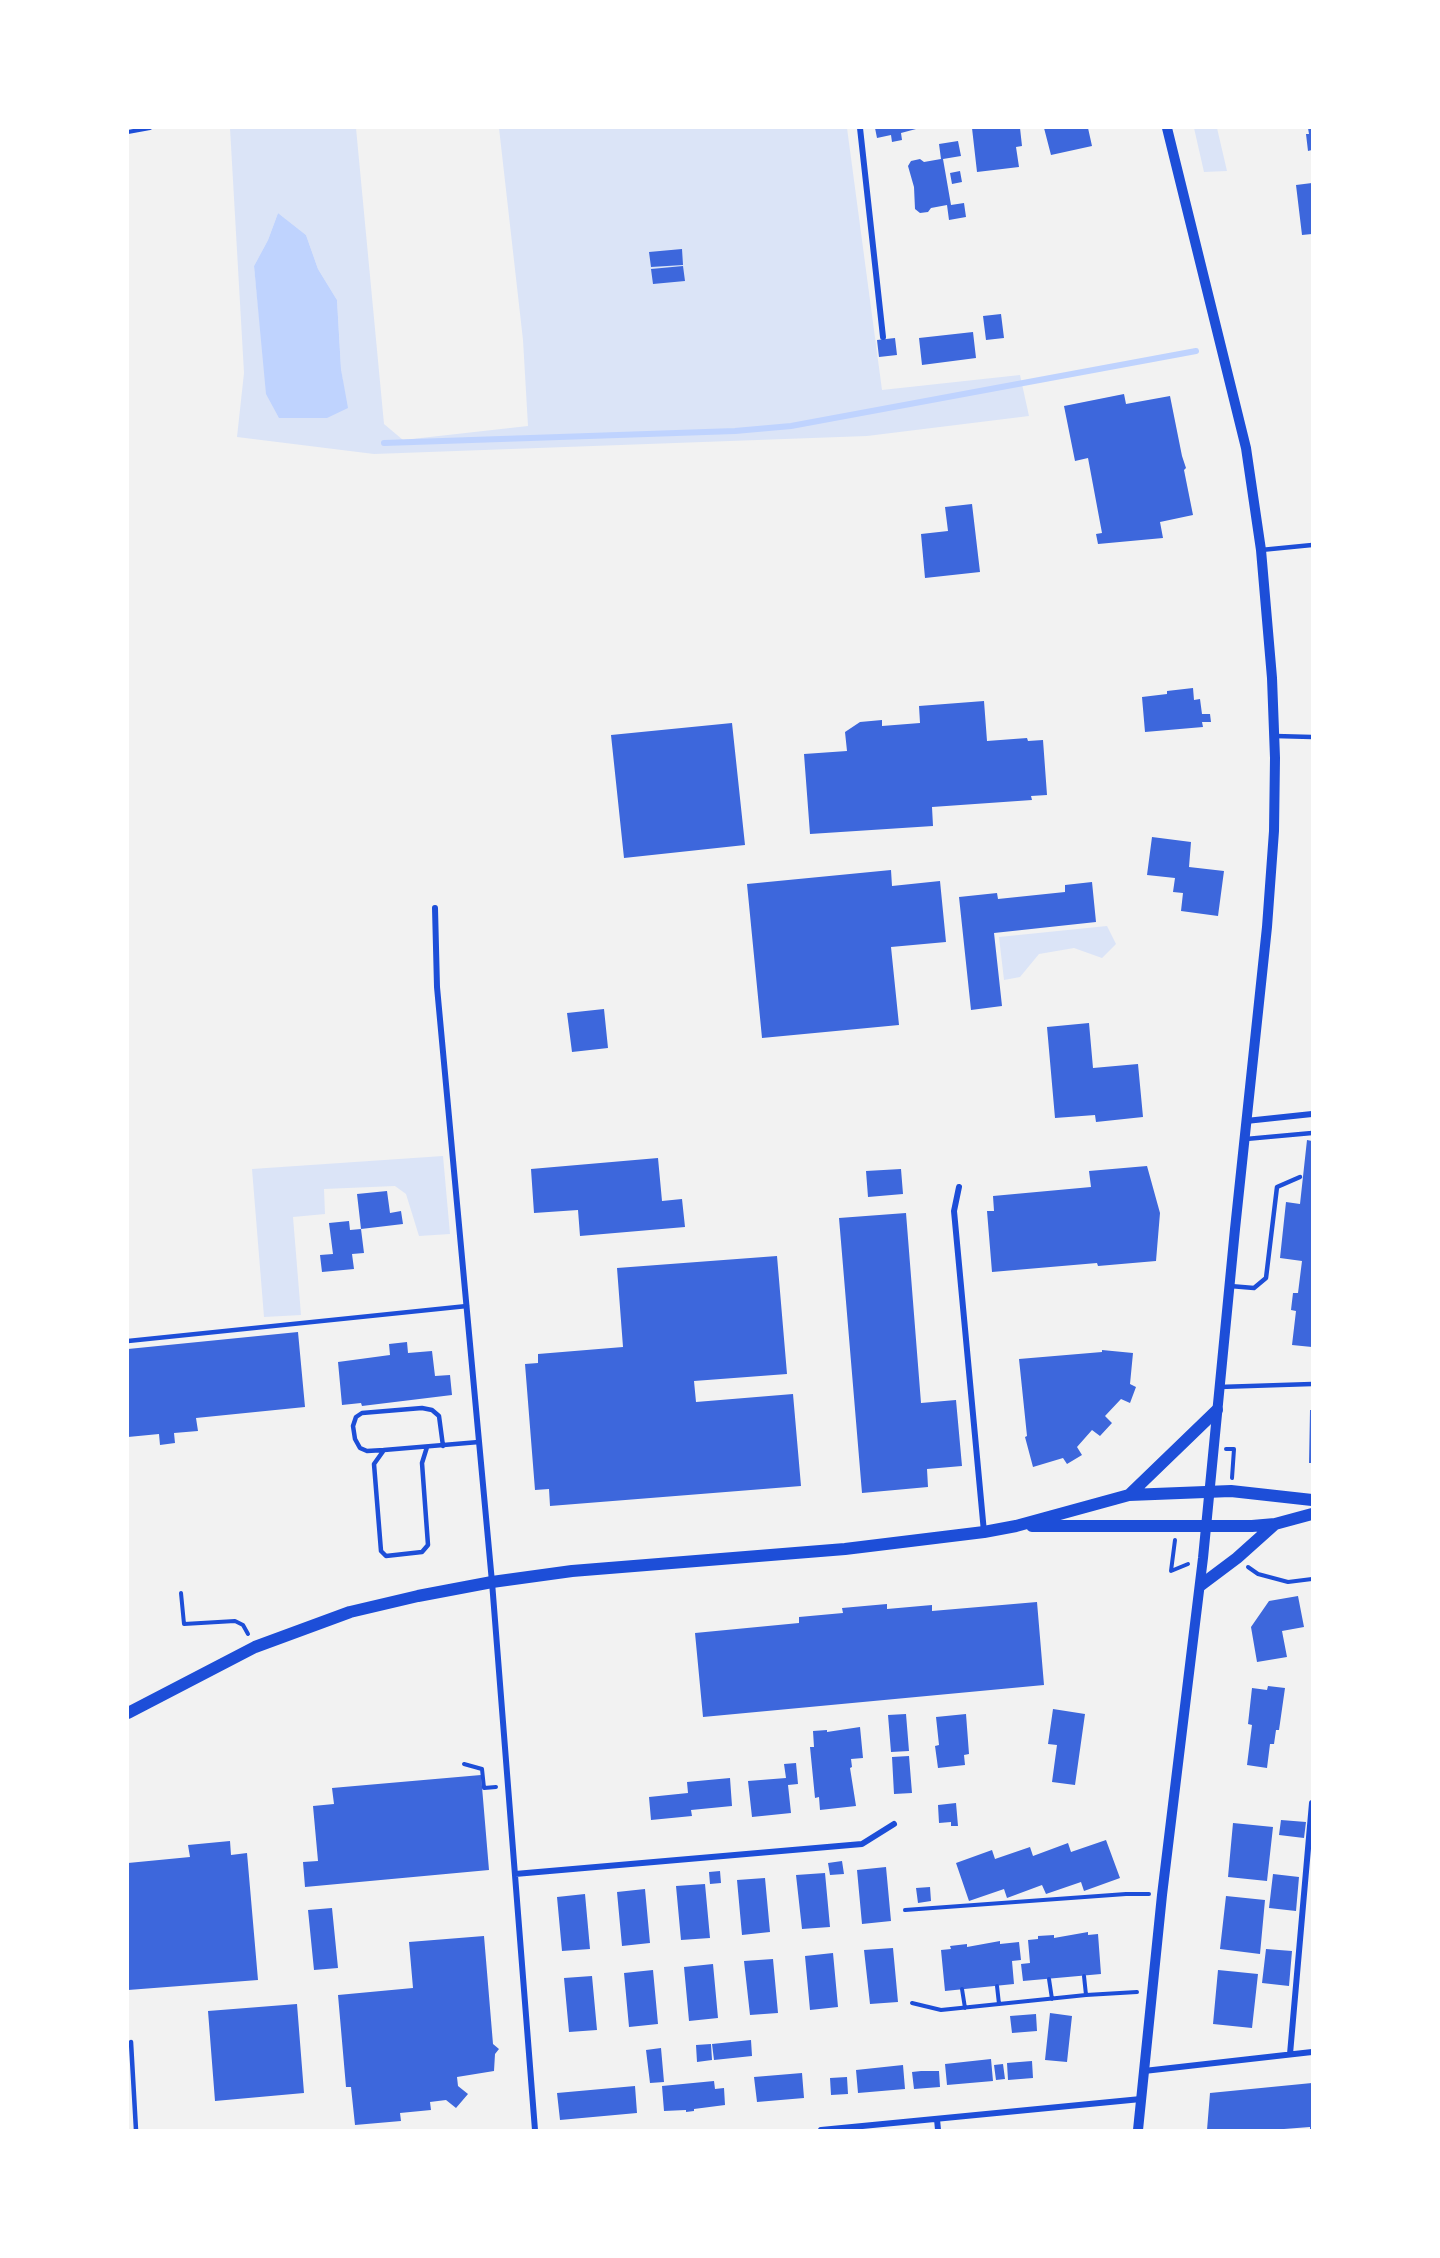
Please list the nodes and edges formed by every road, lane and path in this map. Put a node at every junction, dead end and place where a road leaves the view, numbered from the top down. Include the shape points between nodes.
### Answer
1 (150, 128) edge
2 (860, 128) edge
3 (1167, 128) edge
4 (128, 132) edge
5 (883, 337) dead end
6 (1312, 545) edge
7 (1261, 550) junction
8 (1275, 736) junction
9 (1312, 737) edge
10 (435, 908) dead end
11 (1312, 1114) edge
12 (1246, 1120) junction
13 (1312, 1133) edge
14 (1245, 1140) junction
15 (1300, 1177) dead end
16 (959, 1187) dead end
17 (1230, 1286) junction
18 (467, 1306) junction
19 (128, 1341) edge
20 (1312, 1384) edge
21 (1219, 1387) junction
22 (1217, 1410) junction
23 (480, 1442) junction
24 (443, 1446) junction
25 (427, 1447) junction
26 (384, 1450) junction
27 (1210, 1492) junction
28 (1129, 1495) junction
29 (1312, 1500) edge
30 (1312, 1514) edge
31 (1275, 1524) junction
32 (1206, 1525) junction
33 (1016, 1526) junction
34 (984, 1532) junction
35 (492, 1582) junction
36 (1200, 1585) junction
37 (181, 1593) dead end
38 (255, 1647) junction
39 (128, 1713) edge
40 (464, 1764) dead end
41 (494, 1787) dead end
42 (1312, 1803) edge
43 (894, 1824) dead end
44 (515, 1874) junction
45 (1162, 1894) junction
46 (905, 1910) dead end
47 (1084, 1976) dead end
48 (1049, 1979) dead end
49 (997, 1986) dead end
50 (962, 1989) dead end
51 (1153, 1994) junction
52 (1086, 1995) junction
53 (1052, 1999) junction
54 (912, 2003) dead end
55 (999, 2004) junction
56 (965, 2008) junction
57 (130, 2042) dead end
58 (1312, 2052) edge
59 (1290, 2054) junction
60 (1144, 2071) junction
61 (1141, 2099) junction
62 (937, 2119) junction
63 (136, 2130) edge
64 (535, 2130) edge
65 (821, 2130) edge
66 (938, 2130) edge
67 (1138, 2130) edge

1 - 4 path
2 - 5 street
3 - 7 street via 1246,448
6 - 7 lane
7 - 8 street
8 - 9 lane
8 - 12 street via 1274,842
10 - 18 street via 437,987
11 - 12 street
12 - 14 street
13 - 14 lane
14 - 17 street
15 - 17 lane via 1277,1187 1266,1278 1254,1288
16 - 34 street via 954,1211
17 - 21 street
18 - 19 lane
18 - 23 street
20 - 21 lane
21 - 22 street
22 - 27 street
22 - 28 main road
23 - 24 lane
23 - 35 street
24 - 25 lane
24 - 26 lane via 439,1416 432,1410 362,1413 356,1417 353,1426 360,1448
25 - 26 lane
25 - 26 lane via 422,1463 428,1545 422,1552 386,1556 381,1551 374,1464
27 - 28 main road
27 - 29 main road
27 - 32 street
28 - 33 main road
30 - 31 main road
31 - 32 main road
31 - 36 main road
32 - 33 main road
32 - 36 street
33 - 34 main road
34 - 35 main road
35 - 38 main road via 350,1612
35 - 44 street
36 - 45 street
37 - 38 path via 184,1624 235,1621 243,1625
38 - 39 main road
40 - 41 path via 482,1769 484,1788
42 - 59 street
43 - 44 street via 862,1844
44 - 64 street
45 - 46 path
45 - 51 street
47 - 52 path
48 - 53 path
49 - 55 path
50 - 56 path
51 - 52 path
51 - 60 street
52 - 53 path
53 - 55 path
54 - 56 path via 942,2010
55 - 56 path
57 - 63 lane
58 - 59 street
59 - 60 street
60 - 61 street
61 - 62 street
61 - 67 street
62 - 65 street
62 - 66 street

